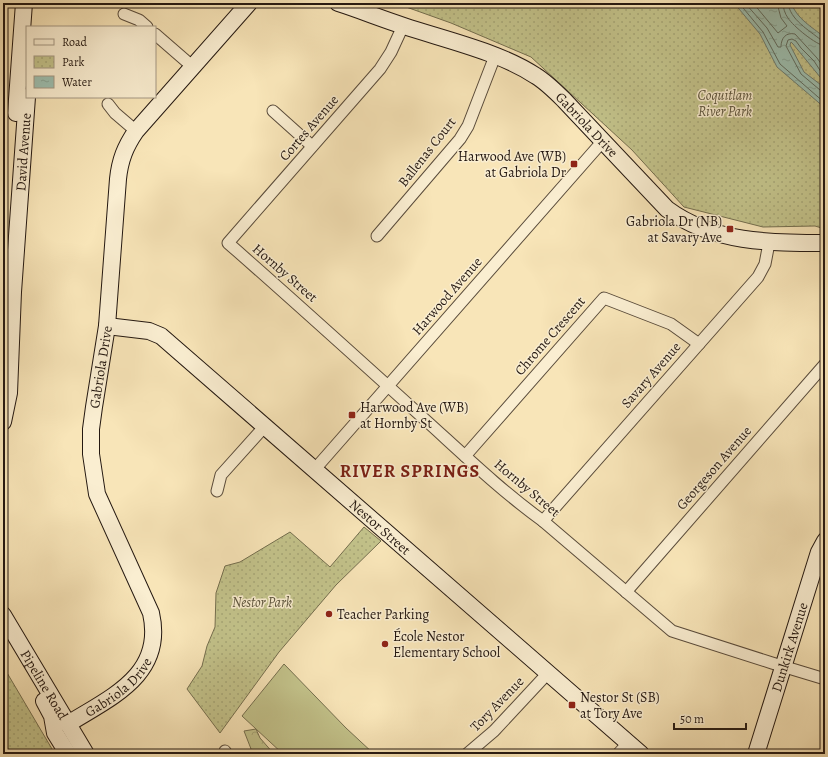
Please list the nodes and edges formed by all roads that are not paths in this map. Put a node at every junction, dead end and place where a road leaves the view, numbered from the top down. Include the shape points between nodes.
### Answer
1 (24, 3) edge
2 (34, 3) edge
3 (249, 3) edge
4 (338, 3) edge
5 (124, 14) dead end
6 (32, 26) edge
7 (146, 26) edge
8 (403, 26) junction
9 (156, 35) edge
10 (495, 56) junction
11 (193, 66) junction
12 (27, 98) edge
13 (108, 104) dead end
14 (273, 111) dead end
15 (136, 131) junction
16 (602, 142) junction
17 (312, 146) junction
18 (377, 236) dead end
19 (228, 243) joint
20 (769, 243) junction
21 (825, 243) edge
22 (3, 287) edge
23 (107, 326) junction
24 (699, 344) junction
25 (825, 364) edge
26 (388, 386) junction
27 (3, 422) edge
28 (265, 426) junction
29 (465, 456) junction
30 (315, 469) junction
31 (217, 491) dead end
32 (543, 521) junction
33 (825, 541) edge
34 (820, 566) edge
35 (626, 592) junction
36 (3, 615) edge
37 (783, 667) junction
38 (548, 673) junction
39 (825, 679) edge
40 (62, 728) junction
41 (623, 748) edge
42 (68, 754) edge
43 (86, 754) edge
44 (467, 754) edge
45 (641, 754) edge
46 (756, 754) edge

1 - 22 street, David Avenue
2 - 6 street
3 - 11 street, Gabriola Drive
4 - 8 street, Gabriola Drive
5 - 7 street
8 - 10 street, Gabriola Drive
8 - 17 street, Cortes Avenue via 380,69
9 - 11 street
10 - 16 street, Gabriola Drive via 544,81
10 - 18 street, Ballenas Court via 468,126 460,139
11 - 15 street, Gabriola Drive
12 - 27 street, David Avenue via 13,292 9,393
13 - 15 street
14 - 17 street
15 - 23 street, Gabriola Drive via 124,152 119,169
16 - 20 street, Gabriola Drive via 667,209 680,219 705,230
16 - 26 street, Harwood Avenue
17 - 19 street, Cortes Avenue
19 - 26 street, Hornby Street
20 - 21 street, Gabriola Drive
20 - 24 street, Savary Avenue via 765,264 758,277
23 - 28 street, Nestor Street via 149,331 161,336
23 - 40 street, Gabriola Drive via 91,429 93,474 101,505 151,613 153,637 148,658 133,681
24 - 29 street, Chrome Crescent via 671,324 604,298
24 - 32 street, Savary Avenue
25 - 35 street, Georgeson Avenue
26 - 29 street, Hornby Street
26 - 30 street, Harwood Avenue
28 - 30 street, Nestor Street
28 - 31 street via 221,475
29 - 32 street, Hornby Street
30 - 38 street, Nestor Street
32 - 35 street, Hornby Street
33 - 34 street, Dunkirk Avenue via 819,552
34 - 37 street, Dunkirk Avenue
35 - 37 street, Hornby Street via 672,631
36 - 40 street, Pipeline Road via 33,664
37 - 39 street, Hornby Street
37 - 46 street, Dunkirk Avenue
38 - 41 street, Nestor Street
38 - 44 street, Tory Avenue via 494,731
40 - 42 street, Pipeline Road
40 - 43 street, Pipeline Road
41 - 45 street, Nestor Street

